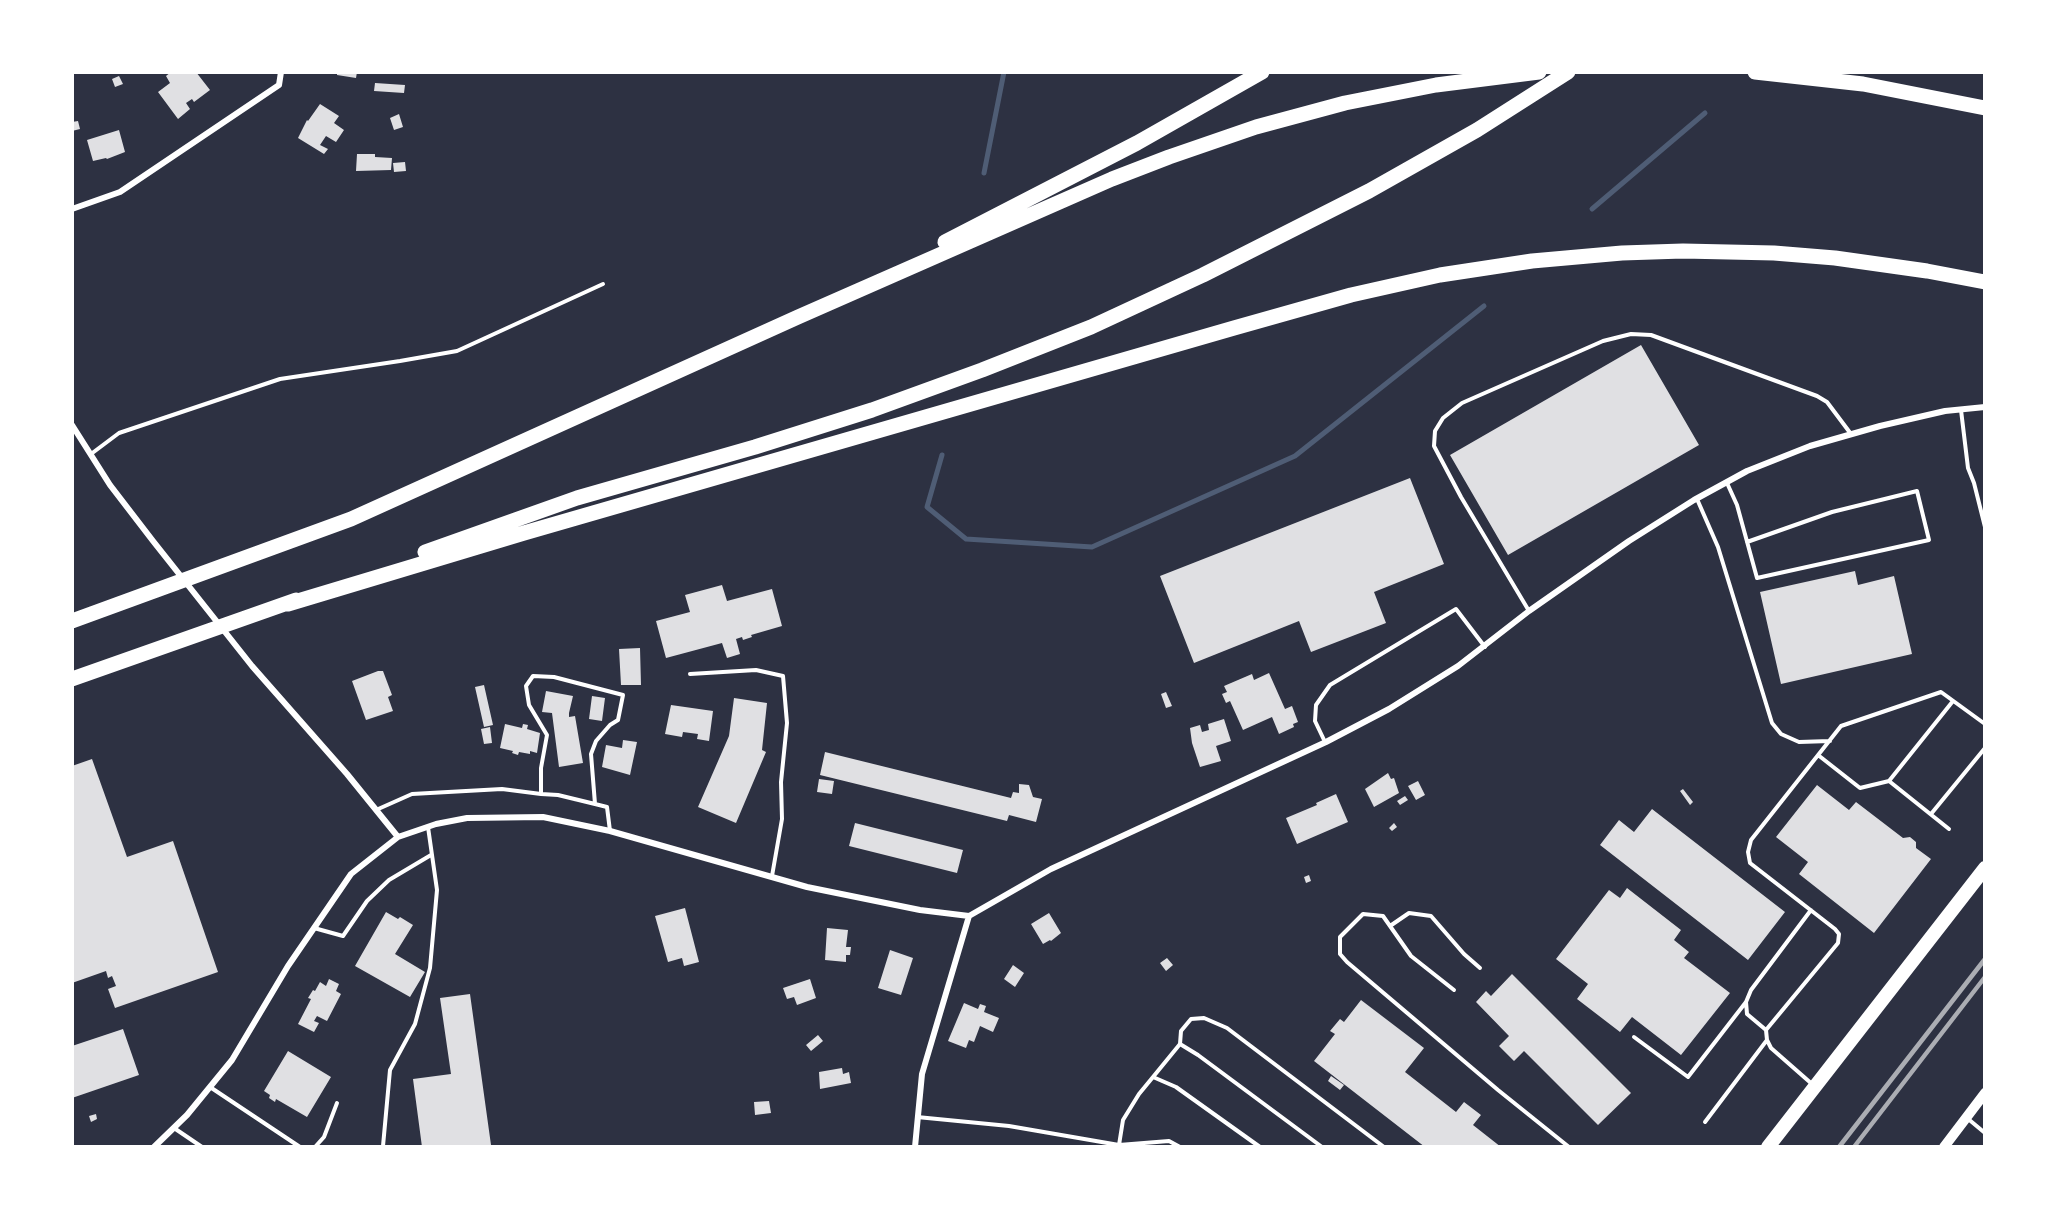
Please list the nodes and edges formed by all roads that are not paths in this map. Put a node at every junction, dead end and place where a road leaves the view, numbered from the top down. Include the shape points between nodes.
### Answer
1 (281, 72) edge
2 (1262, 72) edge
3 (1539, 72) edge
4 (1569, 72) edge
5 (1755, 72) edge
6 (1985, 108) edge
7 (72, 209) edge
8 (1985, 282) edge
9 (603, 284) dead end
10 (798, 317) junction
11 (1985, 407) edge
12 (1961, 410) junction
13 (72, 425) edge
14 (1851, 434) junction
15 (90, 454) junction
16 (1726, 482) junction
17 (1697, 498) junction
18 (1985, 527) edge
19 (1747, 542) junction
20 (282, 606) junction
21 (1529, 611) junction
22 (72, 621) edge
23 (1485, 647) junction
24 (690, 674) dead end
25 (72, 679) edge
26 (1953, 701) junction
27 (1985, 724) edge
28 (1830, 741) junction
29 (1326, 742) junction
30 (1985, 748) edge
31 (1818, 755) junction
32 (1889, 781) junction
33 (541, 794) junction
34 (595, 804) junction
35 (375, 810) junction
36 (1931, 814) junction
37 (428, 827) junction
38 (1949, 829) dead end
39 (610, 831) junction
40 (398, 837) junction
41 (432, 854) junction
42 (1985, 868) edge
43 (772, 876) junction
44 (1811, 910) junction
45 (969, 916) junction
46 (1390, 926) junction
47 (314, 928) junction
48 (1480, 968) dead end
49 (1454, 990) dead end
50 (1746, 1002) junction
51 (1766, 1030) junction
52 (1634, 1037) dead end
53 (1767, 1040) junction
54 (1180, 1044) junction
55 (1153, 1077) junction
56 (1814, 1086) junction
57 (210, 1087) junction
58 (1985, 1093) edge
59 (337, 1103) dead end
60 (916, 1117) junction
61 (1966, 1118) junction
62 (1705, 1122) dead end
63 (174, 1128) junction
64 (1985, 1133) edge
65 (1119, 1145) junction
66 (383, 1146) edge
67 (154, 1147) edge
68 (202, 1147) edge
69 (300, 1147) edge
70 (315, 1147) edge
71 (915, 1147) edge
72 (1180, 1147) edge
73 (1260, 1147) edge
74 (1322, 1147) edge
75 (1384, 1147) edge
76 (1569, 1147) edge
77 (1768, 1147) edge
78 (1944, 1147) edge

1 - 7 street via 279,85 120,192
2 - 10 highway via 1099,163
3 - 10 highway via 1385,94 1217,140 1112,179
4 - 20 highway via 1369,191 1193,279 1059,340 872,410 517,518
5 - 6 highway via 1863,84
8 - 20 highway via 1835,258 1683,251 1532,261 1440,275 1234,328
9 - 15 lane via 457,351 280,379 119,433
10 - 22 highway via 351,519
11 - 12 street
12 - 14 street
12 - 18 lane via 1968,468
13 - 15 street
14 - 16 street via 1810,446
14 - 21 lane via 1827,402 1816,396 1651,335 1631,334 1603,341 1462,403 1443,418 1435,431 1434,446
15 - 35 street via 245,657
16 - 17 street
16 - 19 lane
17 - 21 street
17 - 28 lane via 1718,546 1772,723 1781,734 1799,742
19 - 19 lane via 1757,578 1929,540 1917,491 1832,512
20 - 25 highway
21 - 23 street
23 - 29 street via 1389,709
23 - 29 lane via 1456,609 1330,686 1316,705 1315,721
24 - 43 lane via 756,670 783,676 787,723 782,819
26 - 27 lane
26 - 28 lane via 1941,692 1841,726
26 - 32 lane
28 - 31 lane
29 - 45 street via 1051,869
30 - 36 lane
31 - 32 lane via 1860,788
31 - 44 lane via 1751,840 1748,852 1750,863
32 - 36 lane
33 - 34 lane
33 - 34 lane via 547,735 529,705 526,686 533,676 554,677 623,695 618,720 596,741 591,754
33 - 35 lane via 502,789 412,794
34 - 39 lane via 607,807
35 - 40 street
36 - 38 lane
37 - 39 street via 467,818 543,817
37 - 40 street
37 - 41 lane
39 - 43 street
40 - 47 street via 351,874
41 - 47 lane via 389,880 367,900 343,936
41 - 66 lane via 437,890 430,968 415,1024 390,1070
42 - 56 main road
43 - 45 street via 920,910
44 - 50 lane
44 - 51 lane via 1835,929 1838,943
45 - 60 street via 921,1074
46 - 48 lane via 1409,913 1431,916
46 - 49 lane via 1411,956
46 - 76 lane via 1383,916 1363,914 1340,937 1340,954
47 - 57 street via 232,1060
50 - 51 lane via 1747,1014
50 - 52 lane via 1688,1077
51 - 53 lane
53 - 56 lane
53 - 62 lane
54 - 55 lane
54 - 74 lane
54 - 75 lane via 1181,1031 1191,1019 1204,1018 1227,1028
55 - 65 lane via 1123,1120
55 - 73 lane via 1176,1087
56 - 77 main road
57 - 63 street
57 - 69 lane
58 - 61 street
59 - 70 lane via 324,1137
60 - 65 lane via 1009,1126
60 - 71 street
61 - 64 lane
61 - 78 street
63 - 67 street
63 - 68 lane
65 - 72 lane via 1169,1141

